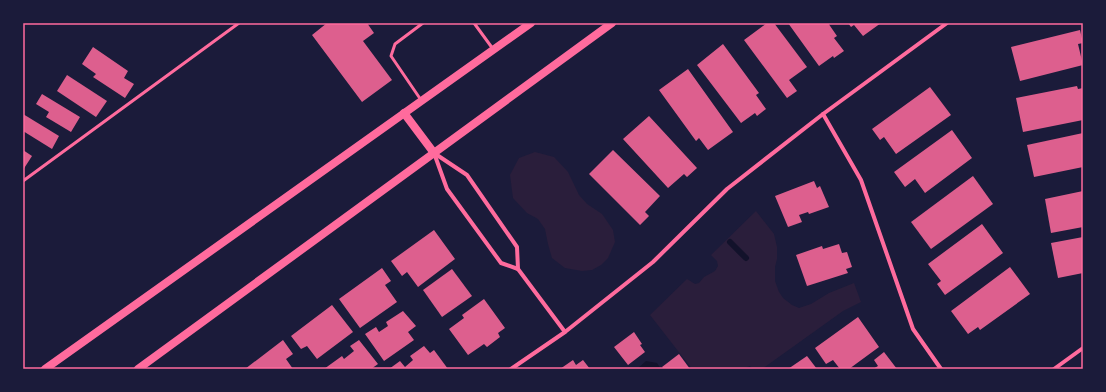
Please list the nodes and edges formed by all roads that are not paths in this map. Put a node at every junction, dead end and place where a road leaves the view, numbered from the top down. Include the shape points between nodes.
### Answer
1 (239, 23) edge
2 (423, 23) edge
3 (474, 23) edge
4 (532, 23) edge
5 (612, 23) edge
6 (947, 23) edge
7 (494, 50) junction
8 (422, 101) junction
9 (404, 114) junction
10 (822, 114) junction
11 (434, 153) junction
12 (23, 181) edge
13 (518, 269) junction
14 (564, 332) junction
15 (1083, 348) edge
16 (45, 369) edge
17 (138, 369) edge
18 (511, 369) edge
19 (941, 369) edge
20 (1054, 369) edge

1 - 12 lane
2 - 8 lane via 395,44 391,56
3 - 7 lane
4 - 7 main road
5 - 11 main road
6 - 10 street
7 - 8 main road
8 - 9 main road
9 - 11 main road
9 - 16 main road
10 - 14 street via 727,189 653,262
10 - 19 street via 861,180 913,329
11 - 13 street via 447,189 501,263
11 - 13 street via 467,176 518,247
11 - 17 main road
13 - 14 street
14 - 18 street
15 - 20 street

